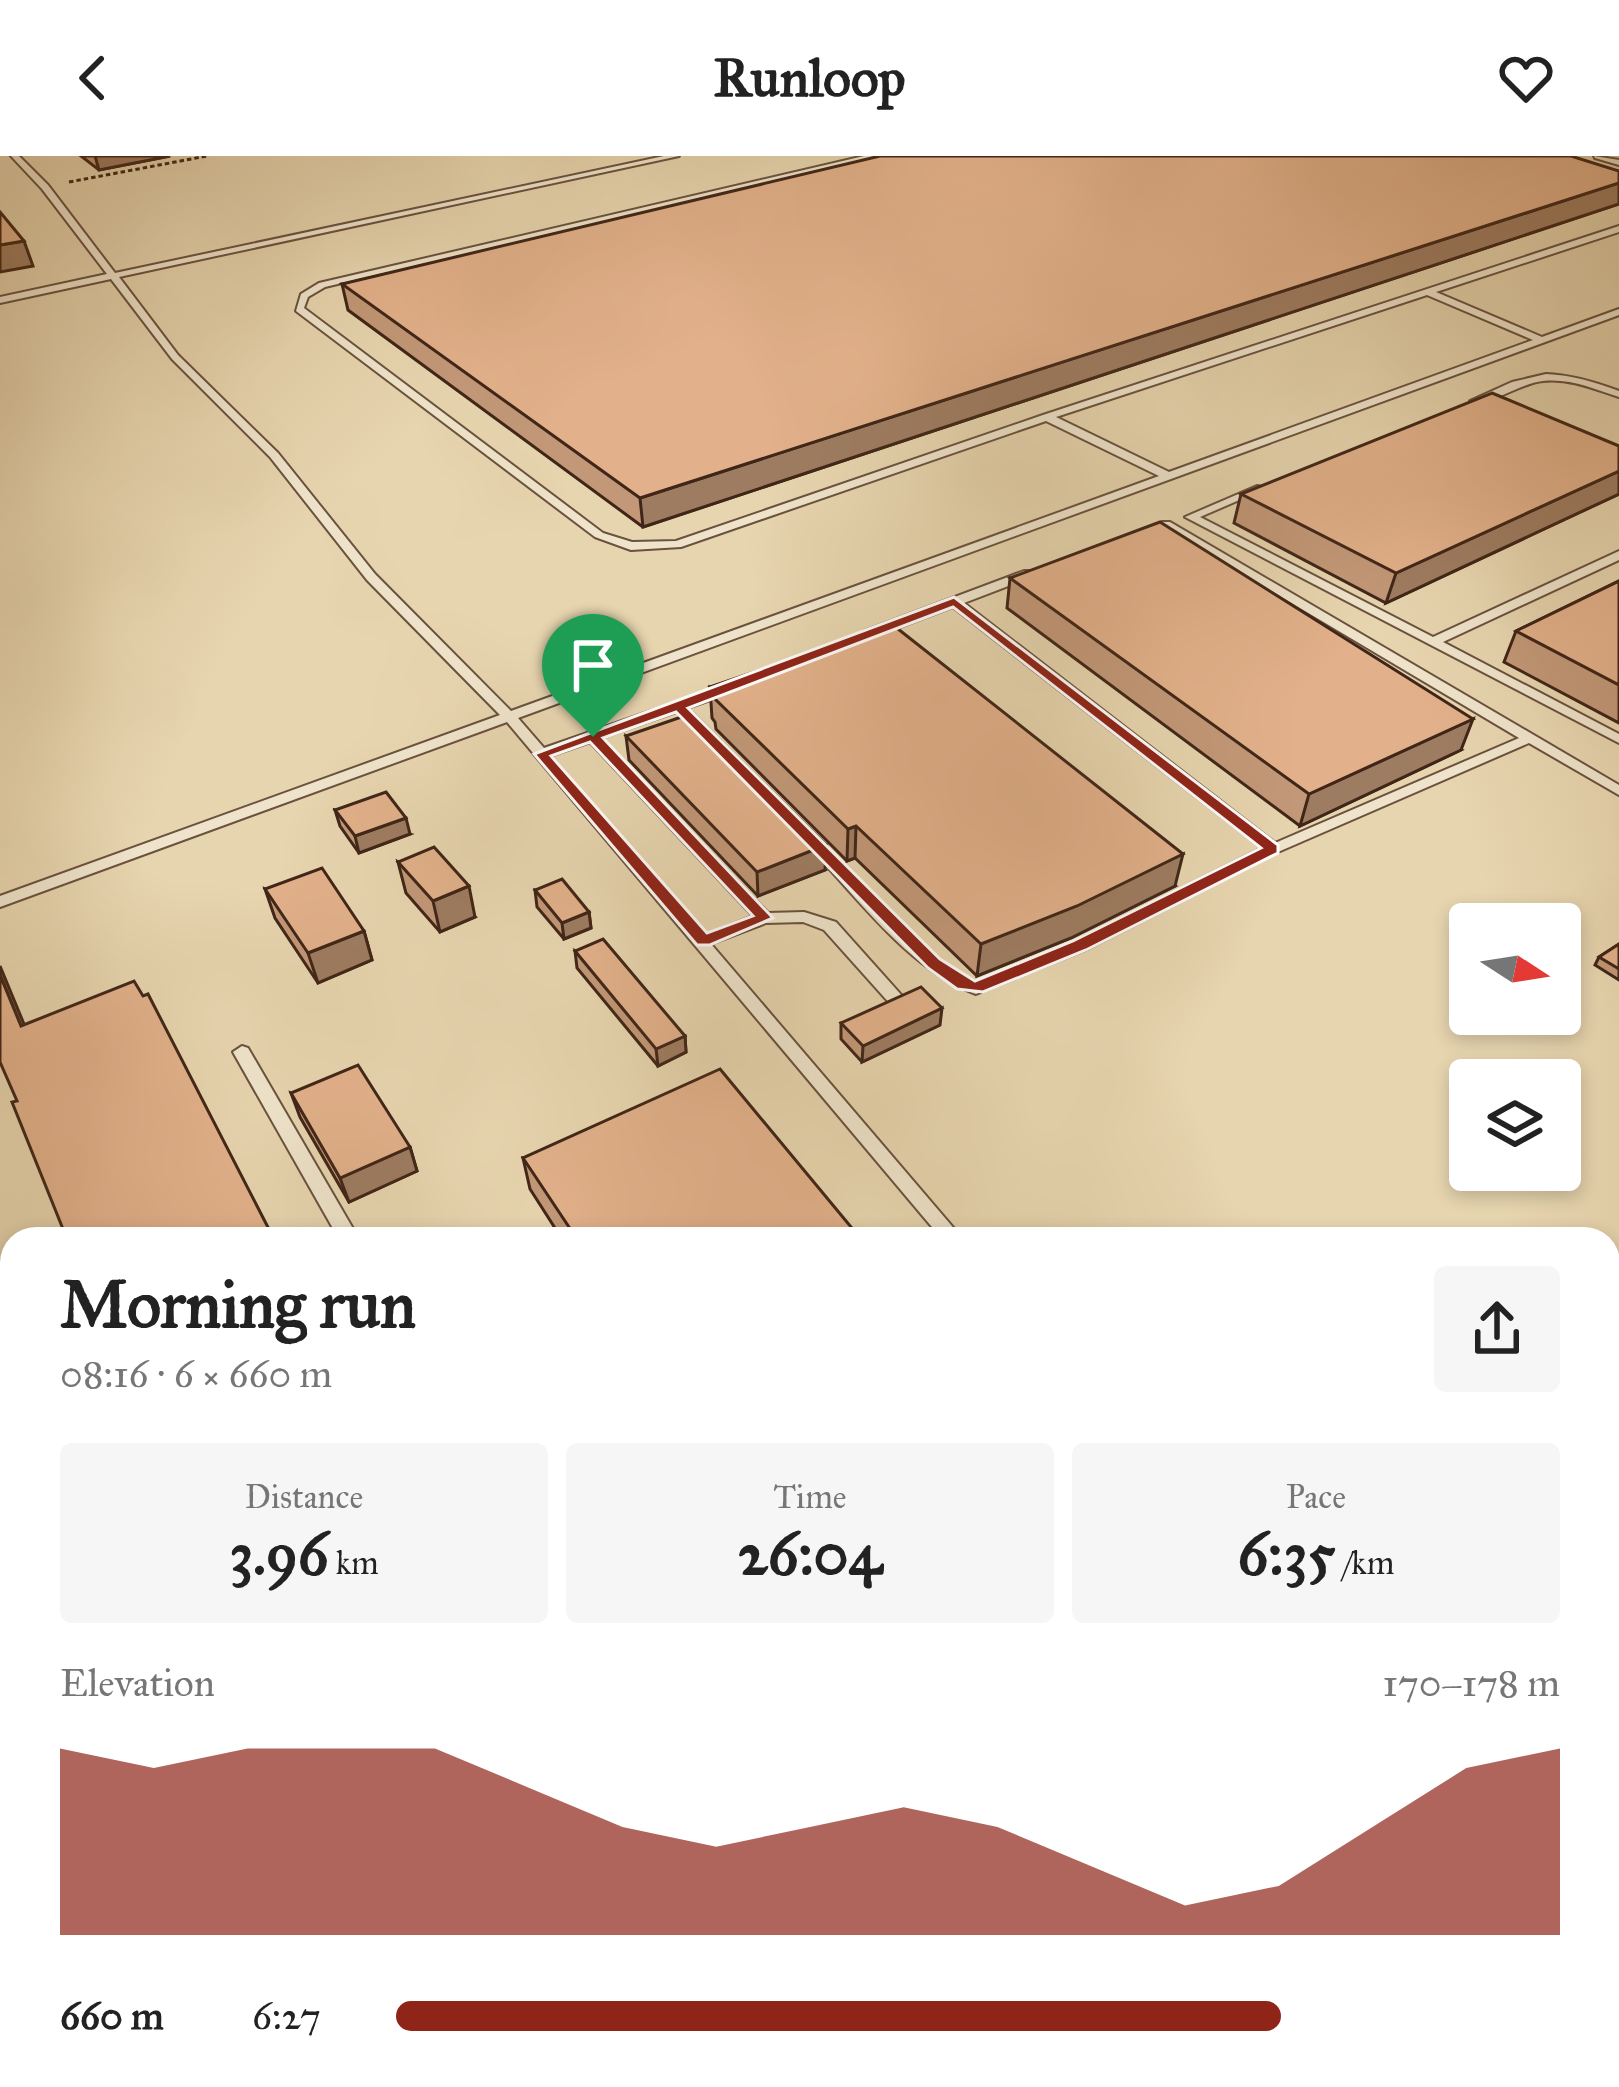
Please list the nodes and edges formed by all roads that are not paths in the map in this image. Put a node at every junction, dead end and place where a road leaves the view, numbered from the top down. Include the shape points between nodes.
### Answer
1 (15, 156) edge
2 (675, 156) edge
3 (874, 156) edge
4 (1598, 156) edge
5 (1619, 163) edge
6 (1598, 169) edge
7 (1619, 176) edge
8 (1619, 229) edge
9 (109, 276) junction
10 (1429, 292) junction
11 (0, 299) edge
12 (1619, 312) edge
13 (1542, 340) junction
14 (1619, 394) edge
15 (1475, 400) junction
16 (1454, 410) edge
17 (1496, 410) edge
18 (1047, 417) junction
19 (1166, 475) junction
20 (1278, 481) edge
21 (1191, 517) junction
22 (1166, 524) junction
23 (1145, 532) edge
24 (1619, 555) edge
25 (1039, 570) edge
26 (954, 601) junction
27 (1435, 640) junction
28 (844, 644) edge
29 (755, 679) edge
30 (679, 706) junction
31 (508, 715) junction
32 (695, 722) edge
33 (593, 737) junction
34 (1529, 738) junction
35 (1619, 739) edge
36 (541, 754) junction
37 (1619, 791) edge
38 (791, 819) edge
39 (1273, 849) junction
40 (0, 902) edge
41 (764, 918) junction
42 (704, 941) junction
43 (898, 1002) edge
44 (242, 1052) dead end
45 (342, 1227) edge
46 (943, 1227) edge

1 - 9 lane
2 - 9 lane
3 - 18 lane via 322,285 299,309 599,536 631,546 677,544
4 - 5 lane
6 - 7 lane
8 - 10 lane
9 - 11 lane
9 - 31 lane via 175,357 274,455 371,577
10 - 13 lane
10 - 18 lane
12 - 13 lane
13 - 19 lane
14 - 15 lane via 1556,374
15 - 16 lane
15 - 17 lane
18 - 19 lane
19 - 31 lane
20 - 21 lane
21 - 22 lane
21 - 27 lane
22 - 23 lane
22 - 34 lane
24 - 27 lane
25 - 26 lane
26 - 28 lane
26 - 39 lane
27 - 35 lane
29 - 30 lane
30 - 32 lane
30 - 33 lane
31 - 36 lane
31 - 40 lane
33 - 36 lane
33 - 41 lane
34 - 37 lane
34 - 39 lane
36 - 42 lane
38 - 39 lane via 934,964 976,988
41 - 42 lane
41 - 43 lane via 804,916 830,926
42 - 46 lane
44 - 45 lane

